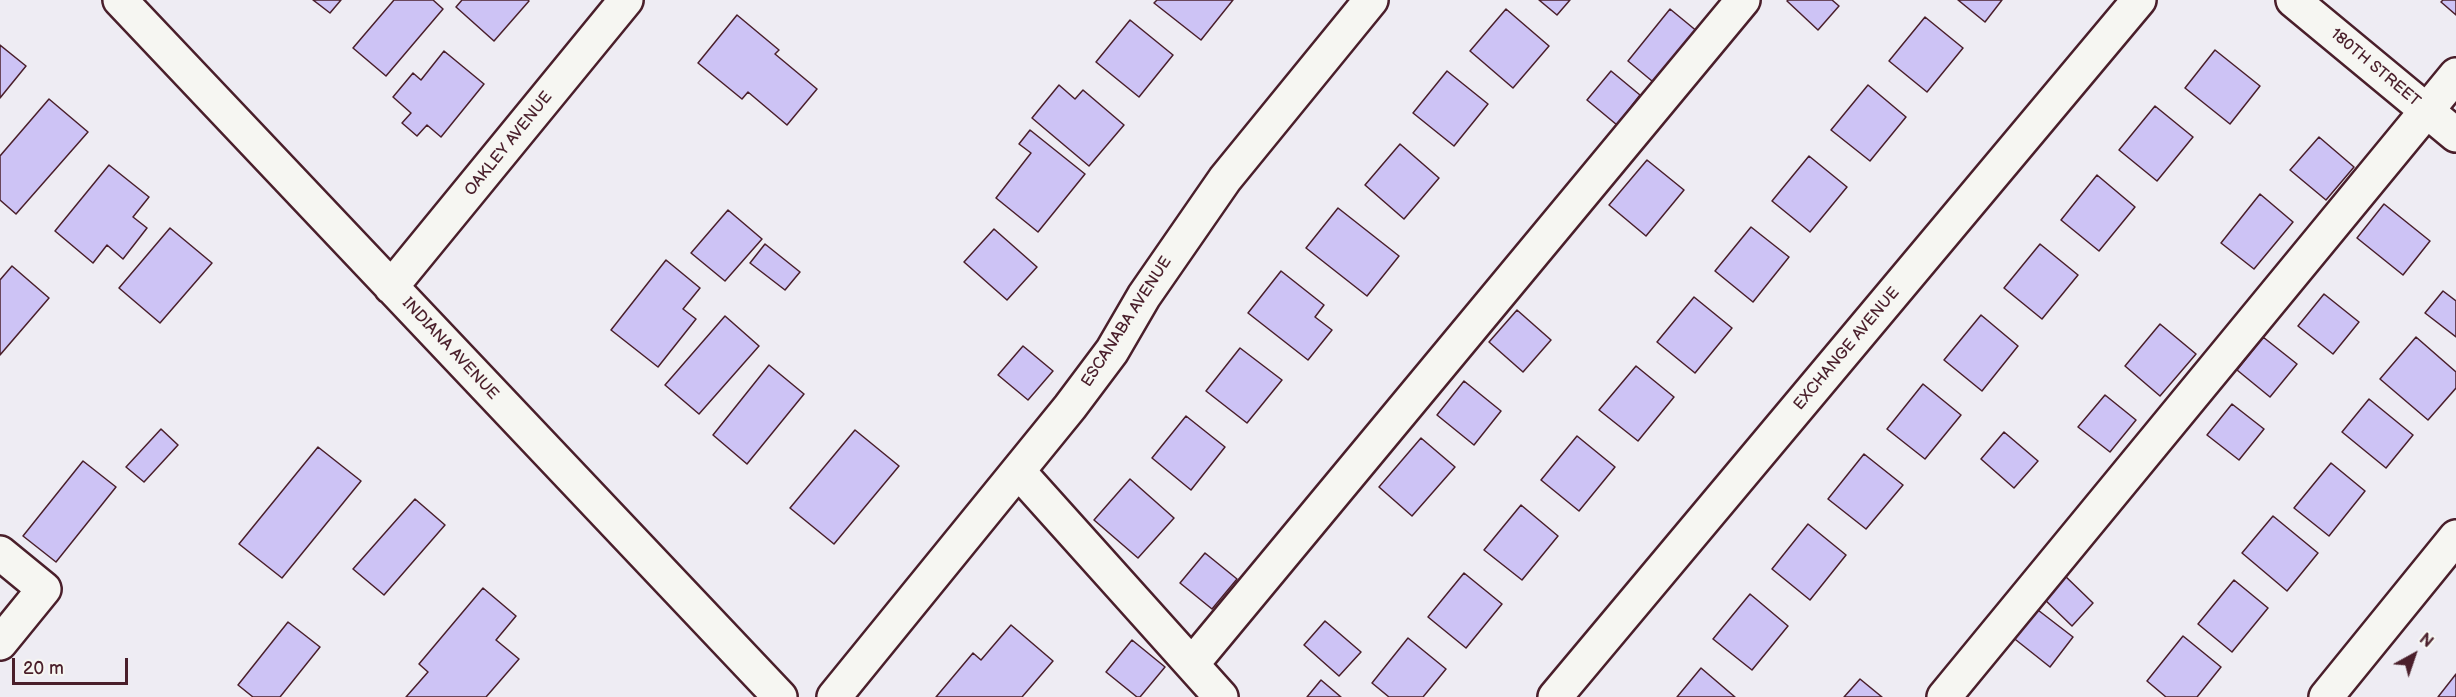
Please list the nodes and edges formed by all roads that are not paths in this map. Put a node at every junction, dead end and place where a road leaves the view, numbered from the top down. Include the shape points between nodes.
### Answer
1 (120, 0) edge
2 (626, 0) edge
3 (1371, 0) edge
4 (1743, 0) edge
5 (2139, 0) edge
6 (2294, 0) edge
7 (2456, 75) edge
8 (2426, 110) junction
9 (2456, 135) edge
10 (391, 287) junction
11 (1018, 471) junction
12 (2456, 537) edge
13 (0, 553) edge
14 (0, 643) edge
15 (1192, 664) junction
16 (780, 697) edge
17 (834, 697) edge
18 (1221, 697) edge
19 (1555, 697) edge
20 (1944, 697) edge
21 (2326, 697) edge

1 - 10 street, INDIANA AVENUE
2 - 10 street, OAKLEY AVENUE
3 - 11 street, ESCANABA AVENUE via 1224,179 1144,296 1112,351
4 - 15 street
5 - 19 street, EXCHANGE AVENUE
6 - 8 street, 180TH STREET
7 - 8 street
8 - 9 street, 180TH STREET
8 - 20 street
10 - 16 street, INDIANA AVENUE
11 - 15 street
11 - 17 street, ESCANABA AVENUE
12 - 21 street
13 - 14 street via 44,589
15 - 18 street

